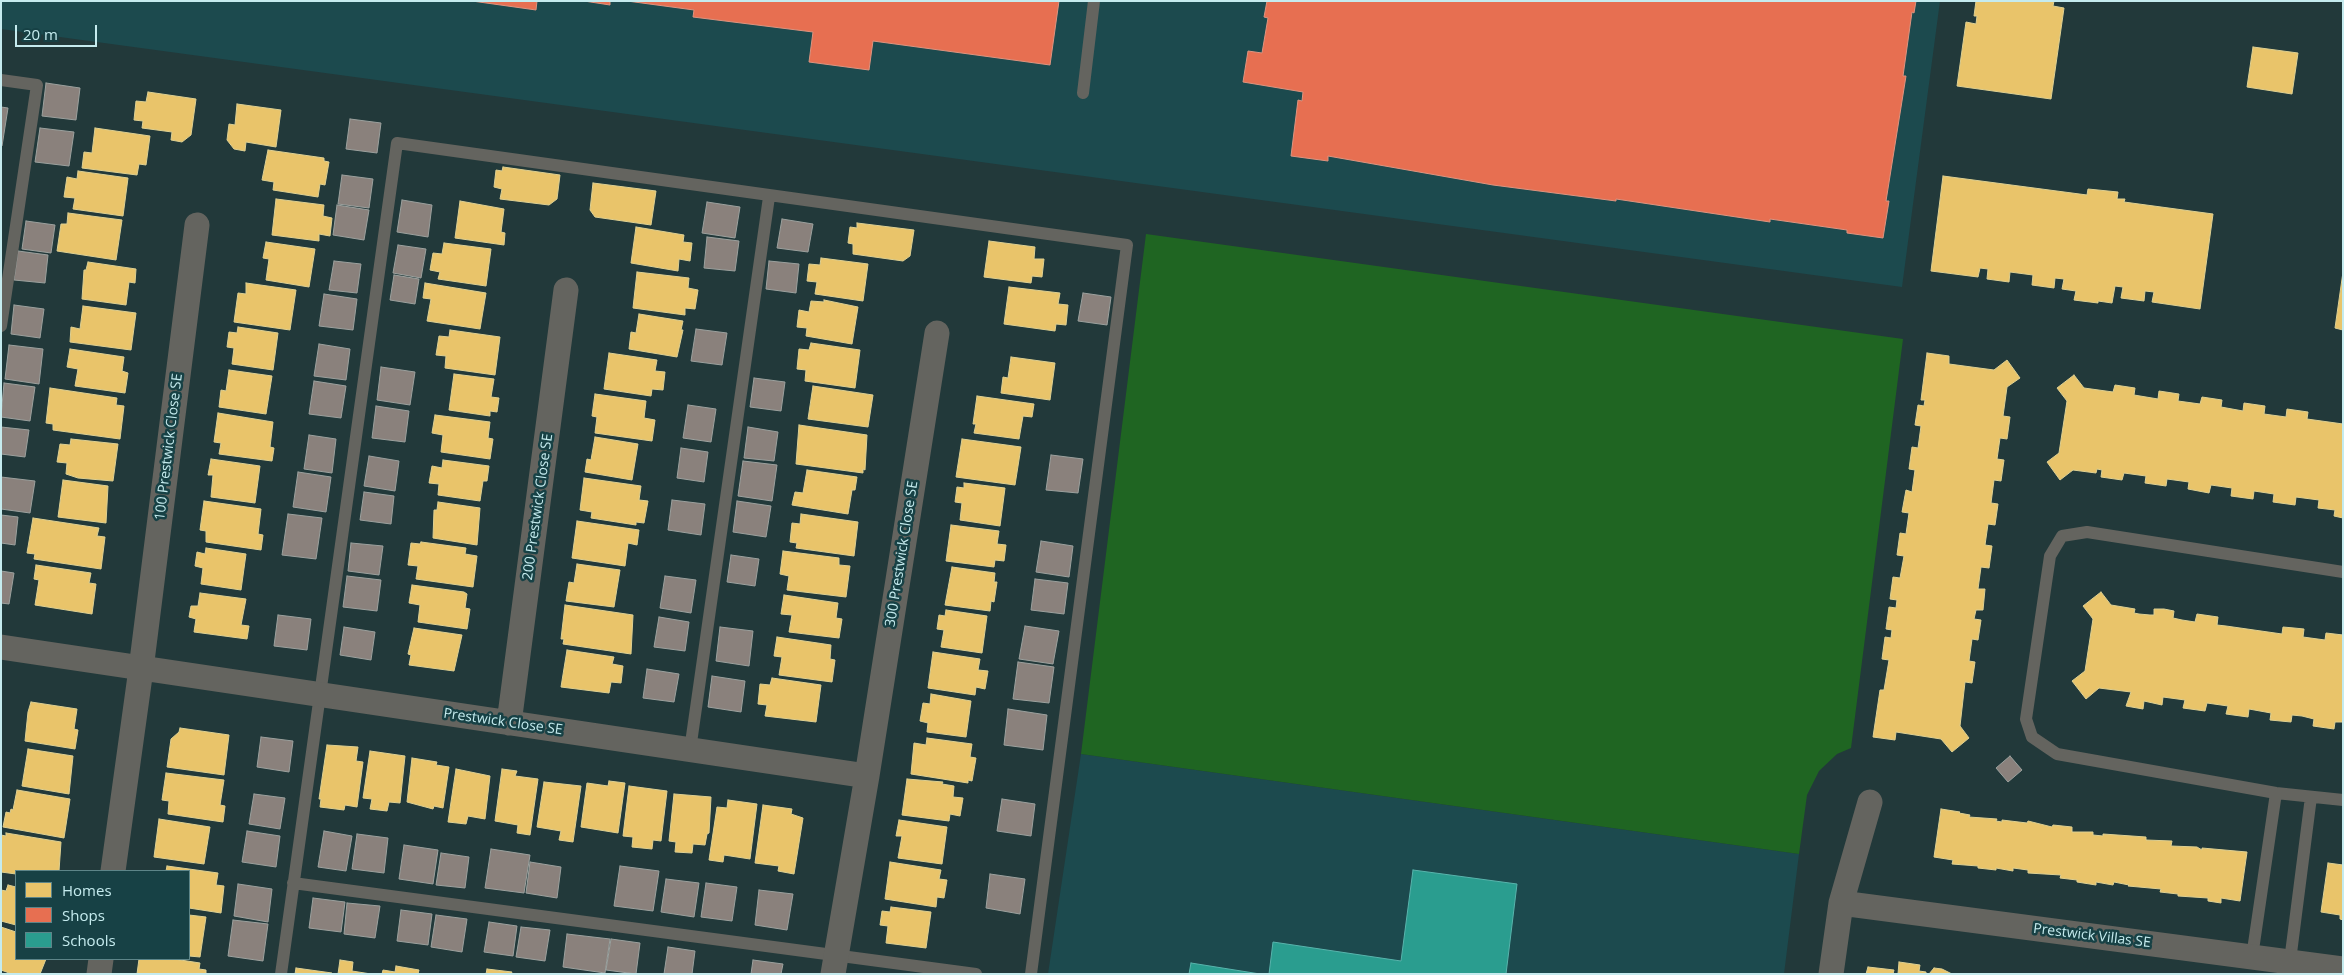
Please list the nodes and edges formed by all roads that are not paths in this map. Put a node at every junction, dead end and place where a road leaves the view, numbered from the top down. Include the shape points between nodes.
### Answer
1 (1094, 1) edge
2 (1, 80) edge
3 (1083, 93) dead end
4 (769, 196) junction
5 (197, 226) dead end
6 (566, 290) dead end
7 (1, 326) edge
8 (937, 333) dead end
9 (2343, 572) edge
10 (1, 648) edge
11 (141, 669) junction
12 (319, 696) junction
13 (509, 723) junction
14 (690, 750) junction
15 (867, 776) junction
16 (2276, 793) junction
17 (2311, 798) junction
18 (2343, 800) edge
19 (1870, 802) dead end
20 (113, 870) edge
21 (293, 883) junction
22 (1841, 903) junction
23 (2252, 957) junction
24 (101, 960) edge
25 (2290, 961) junction
26 (834, 965) edge
27 (2343, 969) edge
28 (99, 974) edge
29 (281, 974) edge
30 (976, 974) edge
31 (1031, 974) edge
32 (1831, 974) edge

1 - 3 lane
2 - 7 lane via 36,85
4 - 12 lane via 397,143
4 - 14 lane
4 - 31 lane via 1126,245
5 - 11 street, 100 Prestwick Close SE
6 - 13 street, 200 Prestwick Close SE
8 - 15 street, 300 Prestwick Close SE
9 - 16 lane via 2087,532 2062,536 2050,556 2026,719 2032,737 2057,754
10 - 11 street, Prestwick Close SE
11 - 12 street, Prestwick Close SE
11 - 20 street
12 - 13 street, Prestwick Close SE
12 - 21 lane
13 - 14 street, Prestwick Close SE
14 - 15 street, Prestwick Close SE
15 - 26 street
16 - 17 lane
16 - 23 lane
17 - 18 lane
17 - 25 lane
19 - 22 street
21 - 26 lane
21 - 29 lane
22 - 23 street, Prestwick Villas SE
22 - 32 street
23 - 25 street, Prestwick Villas SE
24 - 28 street
25 - 27 street, Prestwick Villas SE
26 - 30 lane

